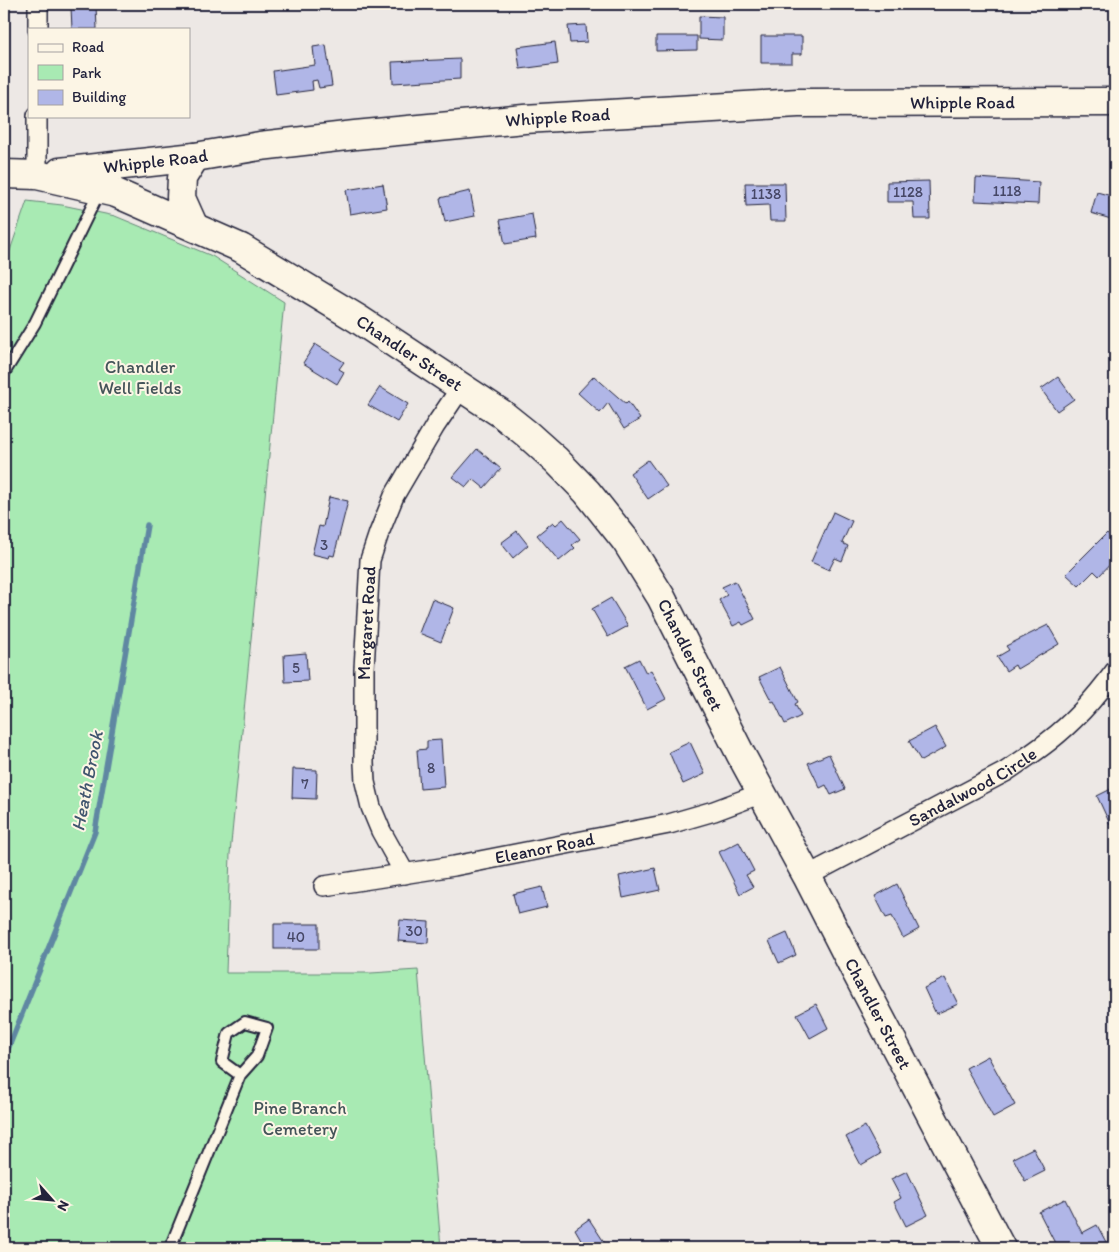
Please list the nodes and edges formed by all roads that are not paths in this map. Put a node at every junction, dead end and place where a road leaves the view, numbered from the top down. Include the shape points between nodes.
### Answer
1 (38, 4) edge
2 (38, 28) edge
3 (1115, 102) edge
4 (37, 118) edge
5 (195, 157) junction
6 (4, 174) edge
7 (37, 175) junction
8 (4, 179) edge
9 (101, 189) junction
10 (194, 227) junction
11 (4, 373) edge
12 (462, 386) junction
13 (1115, 671) edge
14 (762, 793) junction
15 (405, 874) junction
16 (807, 876) junction
17 (324, 886) dead end
18 (240, 1075) junction
19 (170, 1248) edge
20 (1001, 1248) edge

1 - 2 street
3 - 5 main road, Whipple Road via 798,103 524,119 269,145
4 - 7 street
5 - 7 main road, Whipple Road
5 - 10 main road via 182,178 181,198
6 - 7 main road, Chandler Street
7 - 8 main road, Whipple Road
7 - 9 main road, Chandler Street
9 - 10 main road, Chandler Street
9 - 11 lane via 36,323
10 - 12 main road, Chandler Street via 241,248
12 - 14 main road, Chandler Street via 502,414 556,460 587,492 626,541 661,597
12 - 15 street, Margaret Road via 394,496 370,560 364,669 365,782 381,831
13 - 16 street, Sandalwood Circle via 1078,716 1005,772
14 - 15 street, Eleanor Road via 669,824
14 - 16 main road, Chandler Street
15 - 17 street, Eleanor Road
16 - 20 main road, Chandler Street
18 - 18 lane via 257,1056 267,1028 245,1022 229,1033 222,1062
18 - 19 lane

